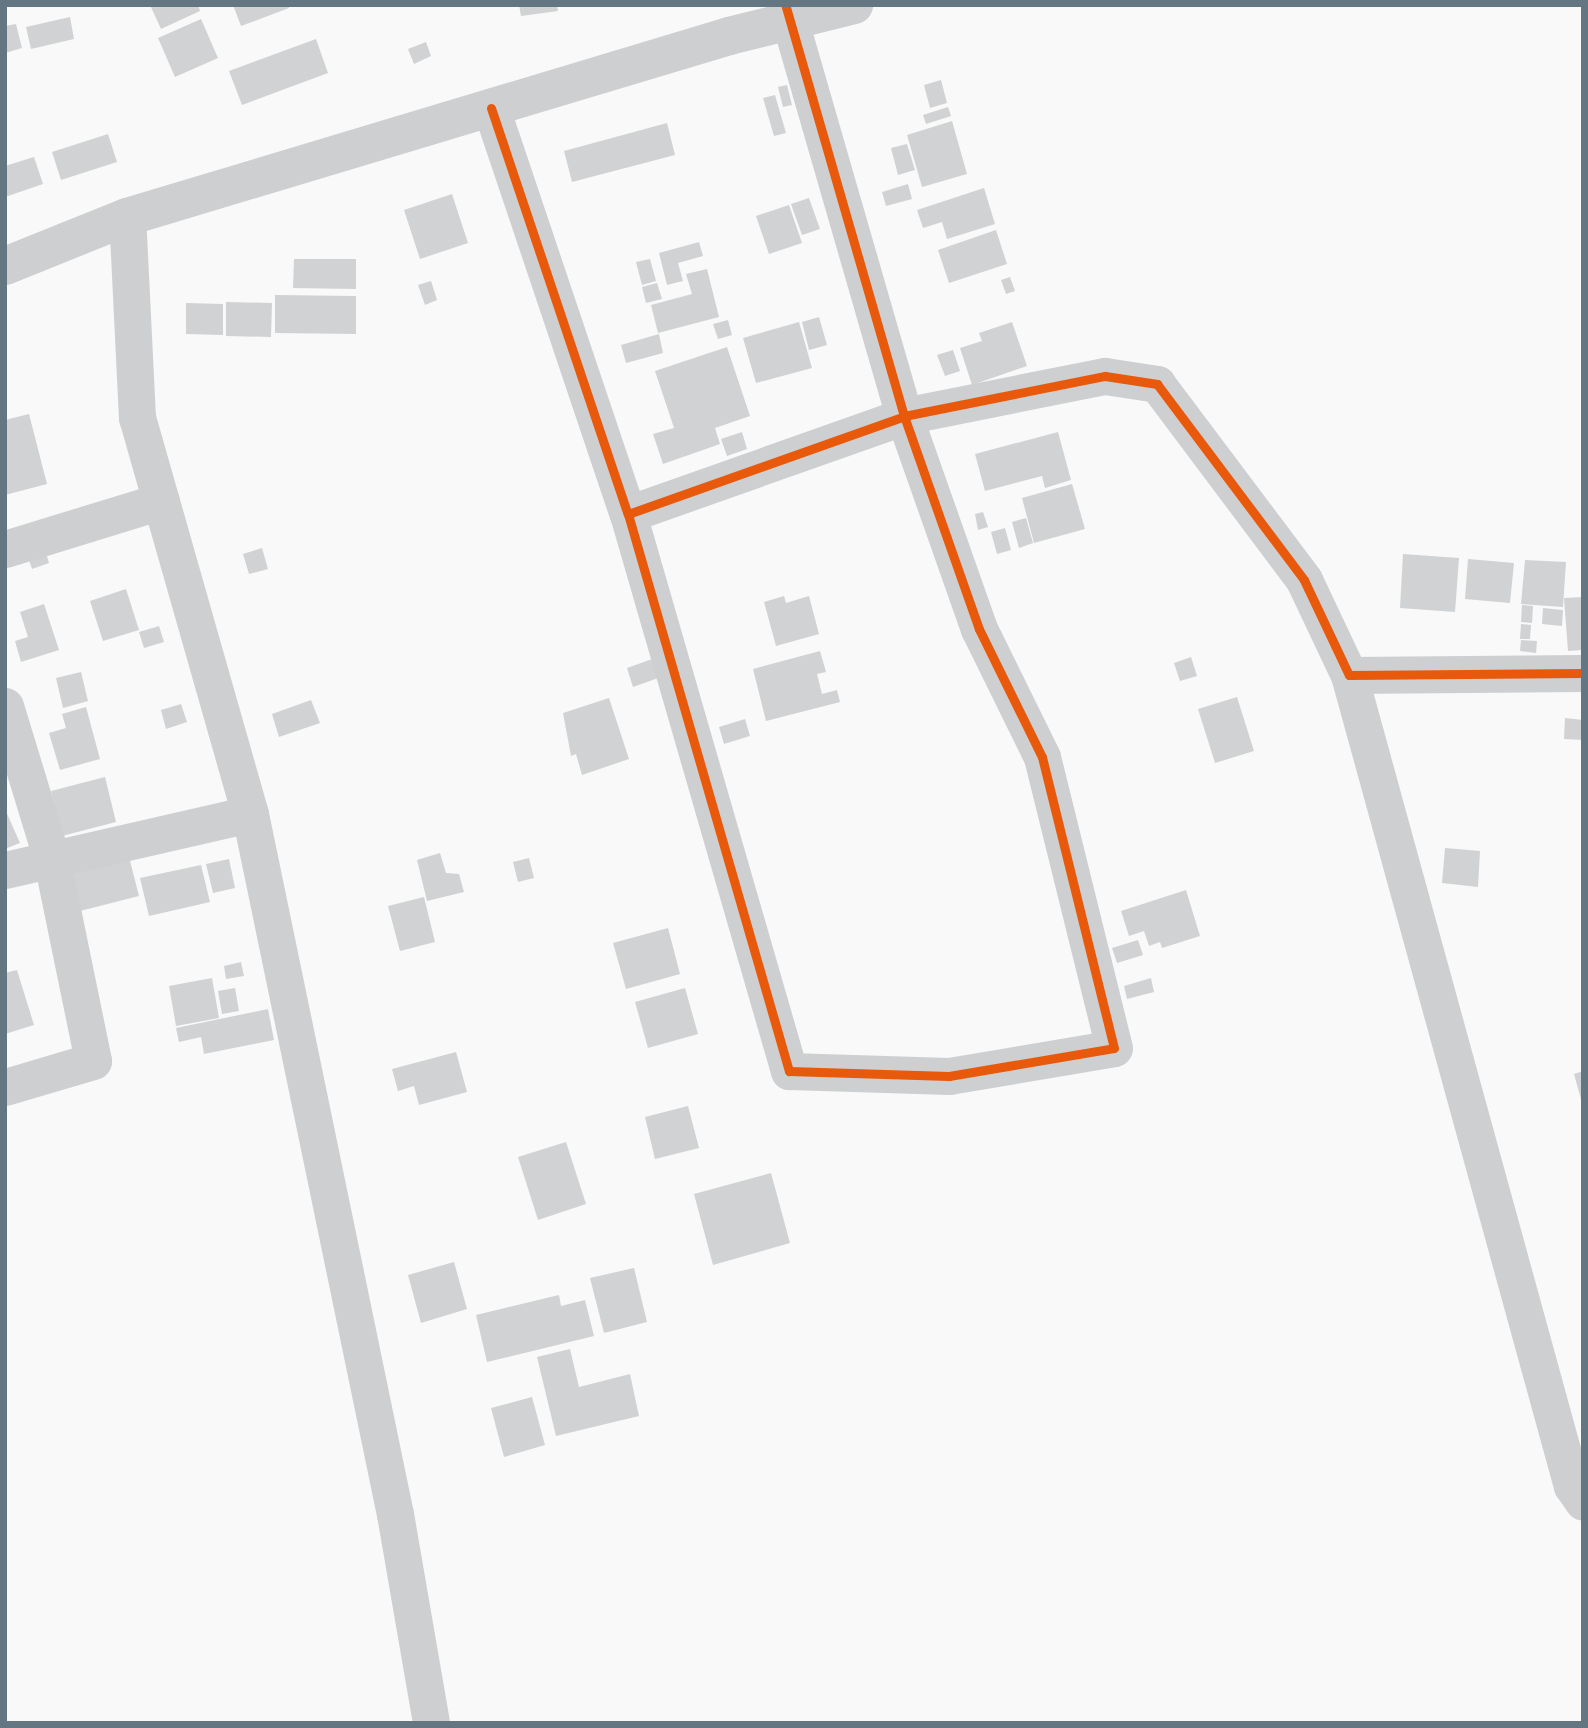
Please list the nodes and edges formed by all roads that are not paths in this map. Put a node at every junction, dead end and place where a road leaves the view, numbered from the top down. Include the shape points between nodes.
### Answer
1 (854, 5) edge
2 (787, 14) edge
3 (491, 108) junction
4 (127, 216) junction
5 (5, 266) edge
6 (904, 416) junction
7 (160, 501) junction
8 (628, 514) junction
9 (5, 549) edge
10 (1583, 673) edge
11 (1349, 675) junction
12 (5, 706) edge
13 (250, 814) junction
14 (51, 856) junction
15 (5, 870) edge
16 (5, 1087) edge
17 (1583, 1502) edge
18 (431, 1723) edge

1 - 2 street
2 - 3 street
2 - 6 street
3 - 4 street
3 - 8 street
4 - 5 street
4 - 7 street via 136,418
6 - 8 street
6 - 8 street via 979,629 1041,757 1114,1048 949,1076 789,1071
6 - 11 street via 1105,376 1157,384 1304,580
7 - 9 street
7 - 13 street
10 - 11 street
11 - 17 street via 1572,1486
12 - 14 street
13 - 14 street
13 - 18 street via 395,1514
14 - 15 street
14 - 16 street via 93,1060

